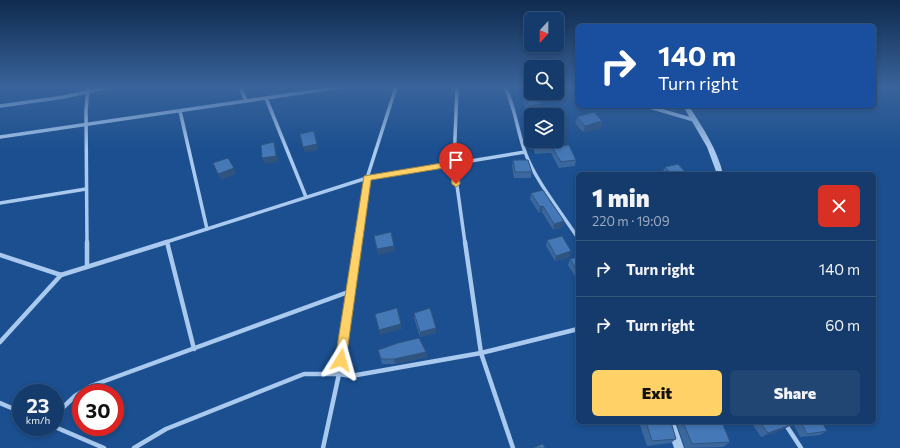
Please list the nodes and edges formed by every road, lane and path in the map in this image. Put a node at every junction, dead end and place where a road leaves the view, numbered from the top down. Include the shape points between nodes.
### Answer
1 (87, 108) edge
2 (200, 108) edge
3 (270, 108) edge
4 (389, 108) edge
5 (456, 108) edge
6 (513, 108) edge
7 (653, 108) edge
8 (687, 108) edge
9 (180, 111) junction
10 (695, 120) junction
11 (86, 124) junction
12 (0, 137) edge
13 (525, 152) junction
14 (454, 164) junction
15 (720, 172) edge
16 (367, 178) junction
17 (86, 189) junction
18 (306, 198) junction
19 (0, 203) edge
20 (207, 229) junction
21 (576, 235) edge
22 (167, 242) junction
23 (0, 255) edge
24 (86, 267) junction
25 (60, 276) junction
26 (351, 292) junction
27 (576, 329) edge
28 (0, 342) edge
29 (194, 349) junction
30 (481, 353) junction
31 (339, 374) junction
32 (0, 403) edge
33 (64, 406) edge
34 (12, 408) edge
35 (671, 424) edge
36 (785, 424) edge
37 (64, 431) edge
38 (104, 448) edge
39 (134, 448) edge
40 (323, 448) edge
41 (513, 448) edge
42 (678, 448) edge
43 (801, 448) edge

1 - 11 street
2 - 9 street
3 - 18 street
4 - 16 street
5 - 14 street
6 - 13 street
7 - 10 street
8 - 10 street
9 - 11 street
9 - 20 street
10 - 15 street
11 - 12 street
11 - 17 street
13 - 14 street
13 - 21 street via 536,174
14 - 16 street
14 - 30 street
16 - 18 street
16 - 26 street
17 - 19 street
17 - 24 street
18 - 20 street
20 - 22 street
22 - 24 street
22 - 29 street
23 - 25 street
24 - 25 street
25 - 28 street
26 - 29 street
26 - 31 street
27 - 30 street
29 - 33 street via 91,386
30 - 31 street via 350,376
30 - 41 street
31 - 39 street via 304,374 166,429
31 - 40 street
32 - 34 street
35 - 42 street
36 - 43 street
37 - 38 street

